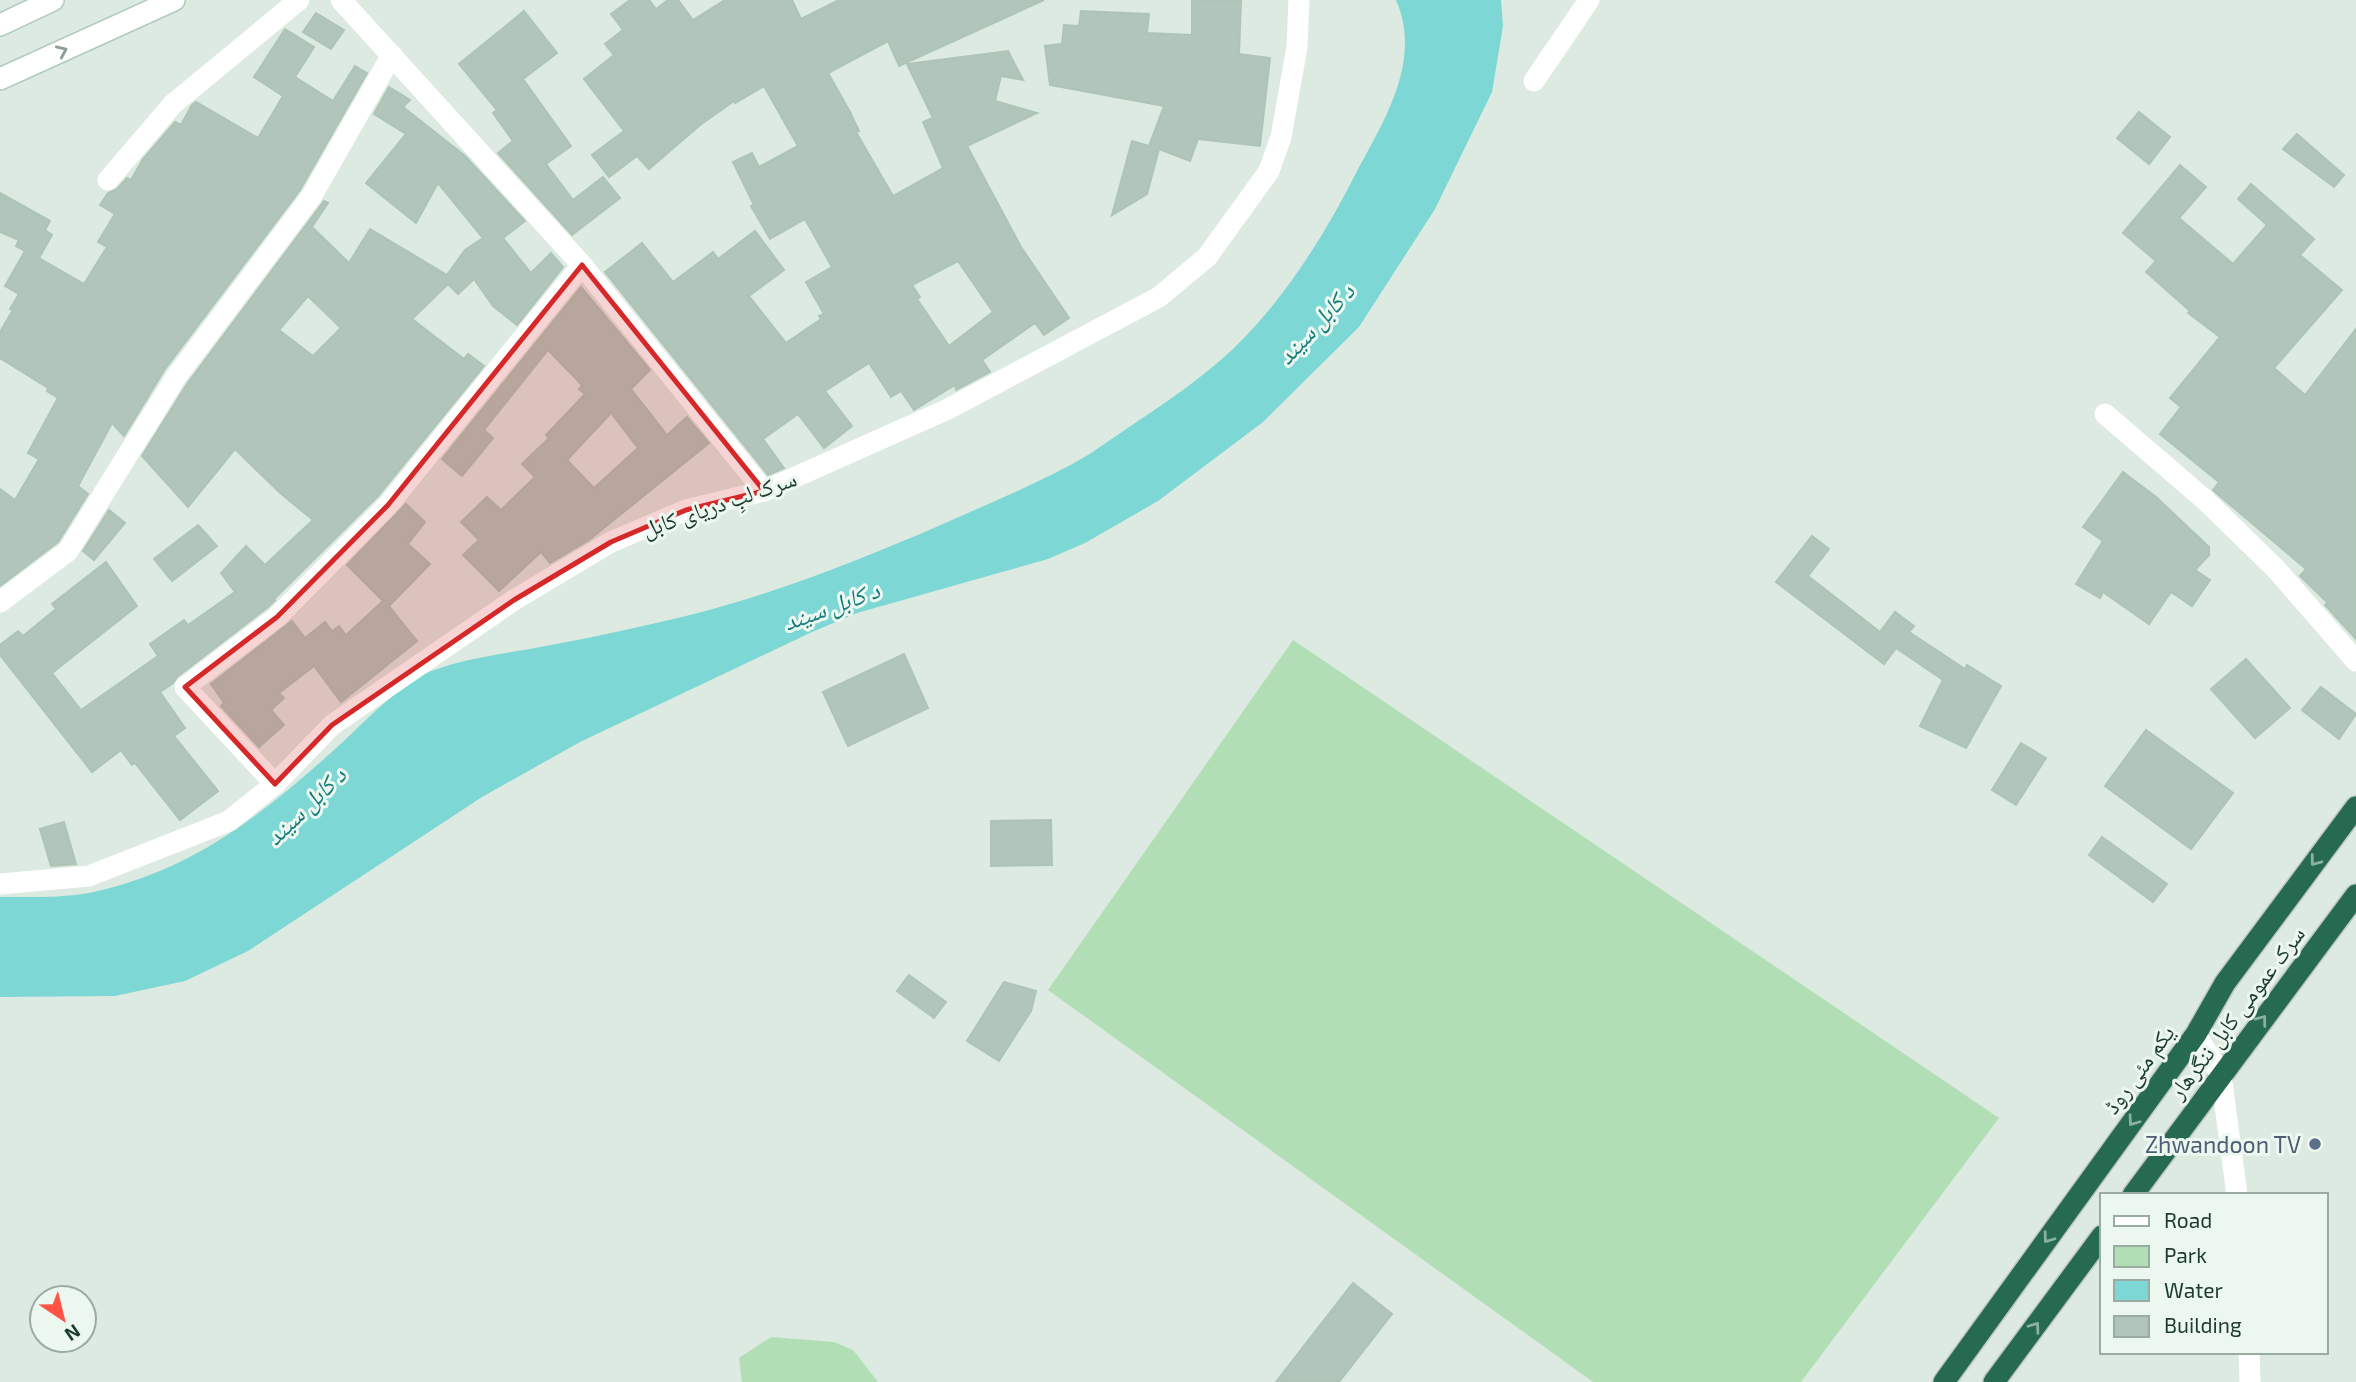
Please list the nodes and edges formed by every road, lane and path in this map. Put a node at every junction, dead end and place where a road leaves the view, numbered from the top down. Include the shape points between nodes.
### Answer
1 (53, 0) edge
2 (174, 0) edge
3 (299, 0) edge
4 (341, 0) edge
5 (1299, 0) edge
6 (1589, 0) edge
7 (0, 25) edge
8 (392, 55) junction
9 (0, 79) edge
10 (1534, 80) dead end
11 (108, 180) dead end
12 (582, 265) junction
13 (2105, 414) dead end
14 (764, 491) junction
15 (0, 603) edge
16 (2356, 661) edge
17 (275, 784) junction
18 (2356, 807) edge
19 (0, 884) edge
20 (2356, 895) edge
21 (2196, 1034) junction
22 (2221, 1075) junction
23 (2134, 1193) edge
24 (2237, 1193) edge
25 (2100, 1239) edge
26 (2249, 1354) edge
27 (1944, 1382) edge
28 (1994, 1382) edge
29 (2250, 1382) edge

1 - 7 street
9 -> 2 street
3 - 11 street via 173,104
4 - 8 street
5 - 14 street, سرک لبِ دریای کابل via 1297,47 1281,137 1269,171 1207,257 1159,297 948,410
6 - 10 street
8 - 12 street
8 - 15 street via 311,197 176,377 68,551
12 - 14 street
12 - 17 street via 388,505 277,617 185,687
13 - 16 street via 2204,499 2276,569
14 - 17 street, سرک لبِ دریای کابل via 686,510 624,537 514,600 332,725
17 - 19 street, سرک لبِ دریای کابل via 229,821 89,876
18 -> 21 highway, یکم مئی روڈ via 2225,983
22 -> 20 highway, سرک عمومی کابل ننگرهار
21 - 22 street
21 -> 27 highway, یکم مئی روڈ
22 - 23 highway, سرک عمومی کابل ننگرهار
22 - 24 street
28 -> 25 highway
26 - 29 street

